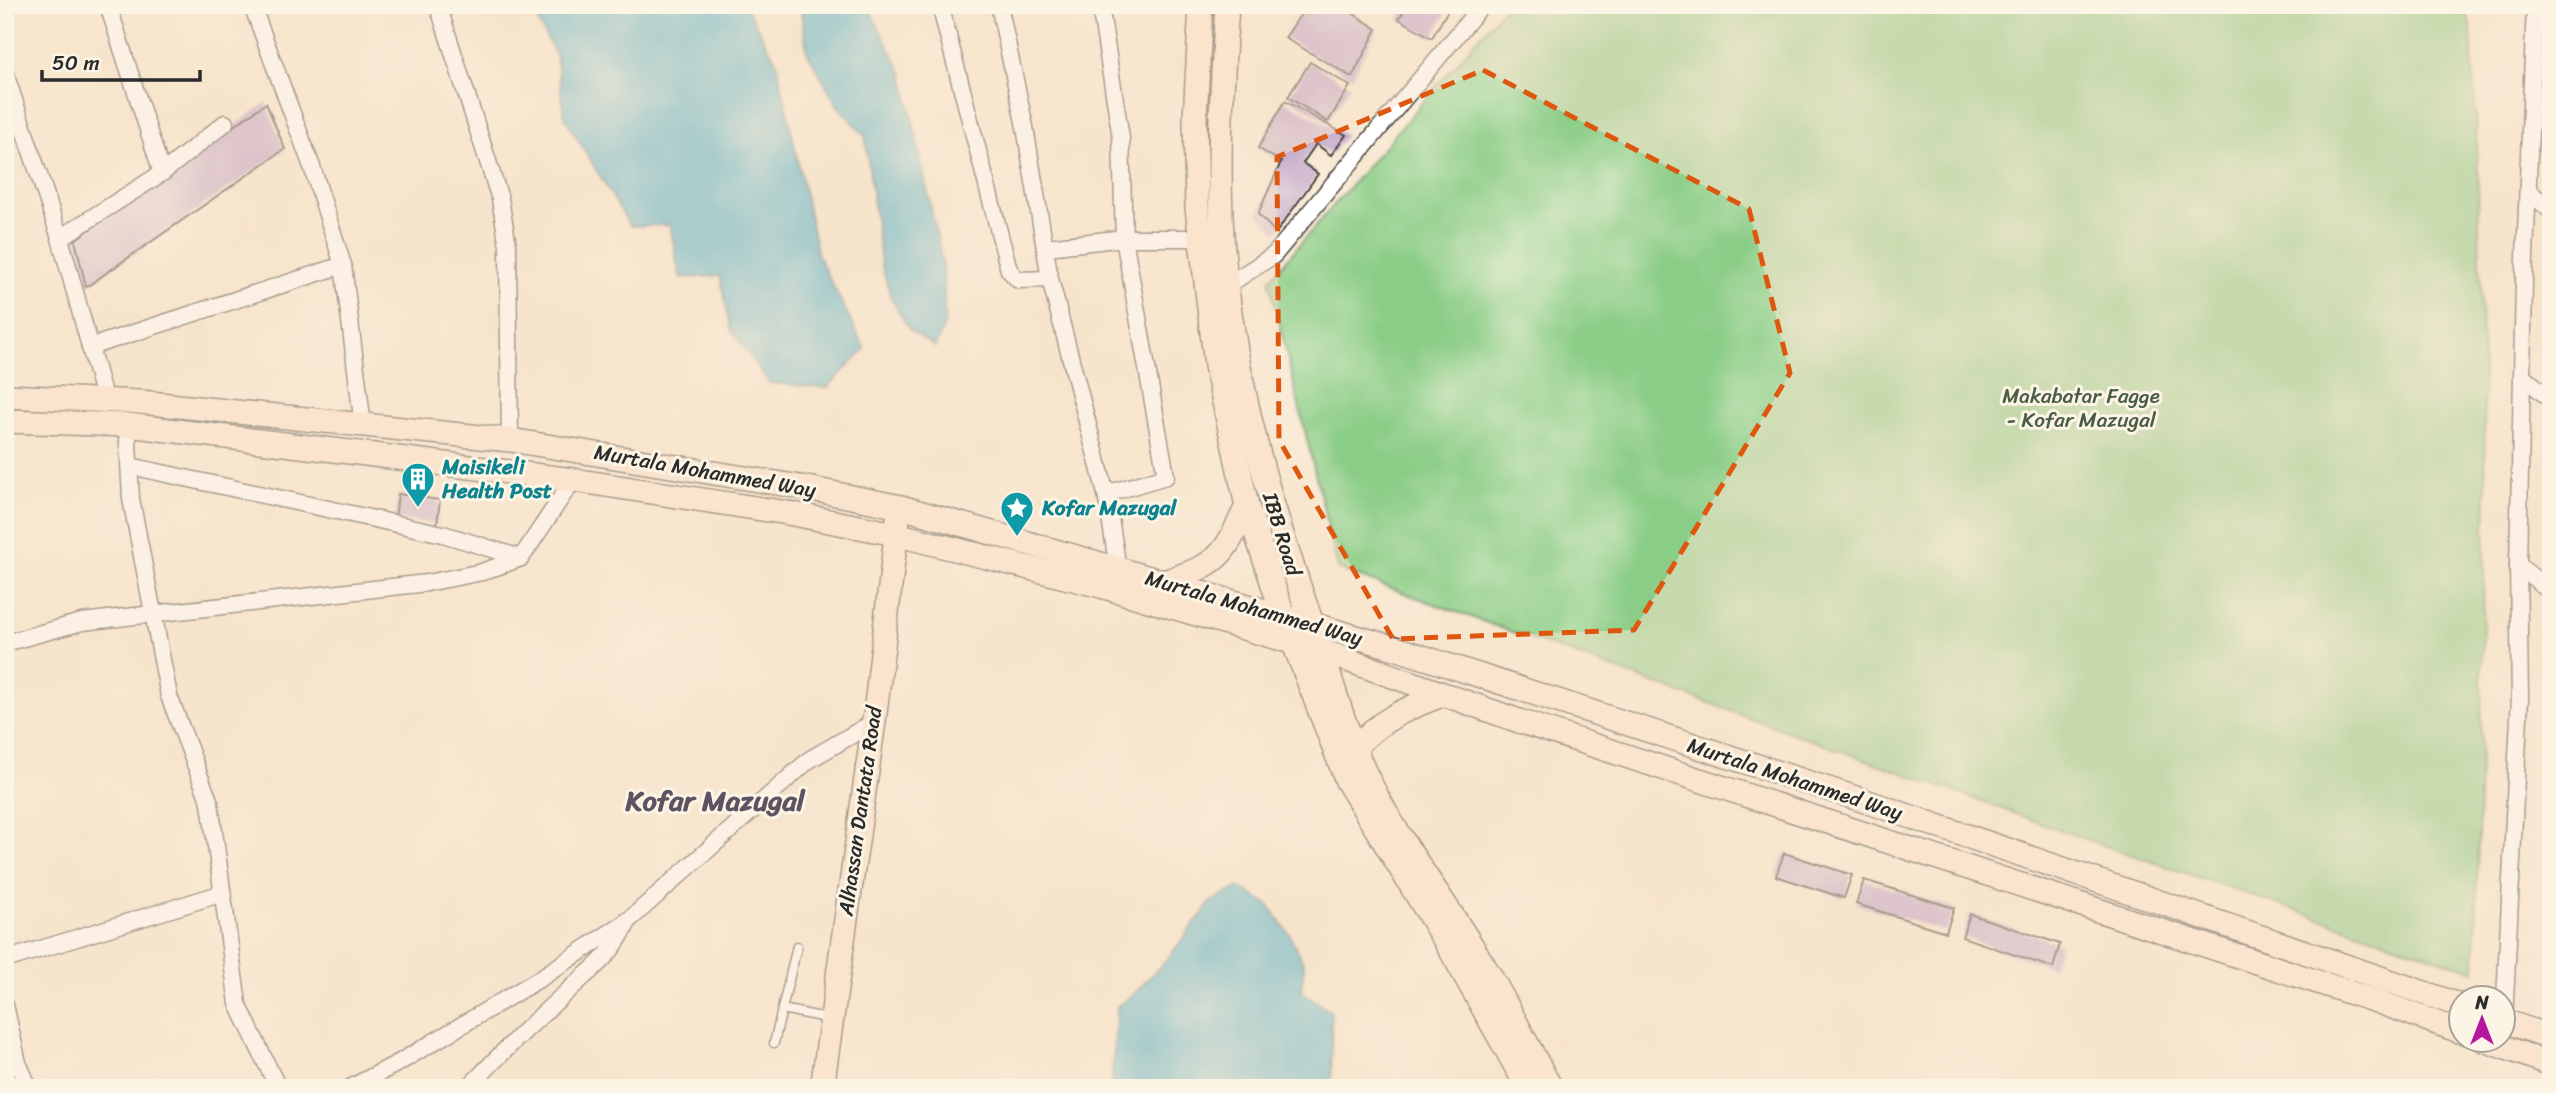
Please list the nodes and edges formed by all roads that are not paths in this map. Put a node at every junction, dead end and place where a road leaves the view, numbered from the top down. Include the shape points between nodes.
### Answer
1 (108, 5) edge
2 (252, 5) edge
3 (438, 5) edge
4 (940, 5) edge
5 (999, 5) edge
6 (1100, 5) edge
7 (1201, 5) edge
8 (1227, 5) edge
9 (1482, 5) edge
10 (2535, 5) edge
11 (5, 73) edge
12 (225, 123) dead end
13 (162, 173) junction
14 (2528, 190) junction
15 (2551, 211) edge
16 (60, 238) junction
17 (1124, 238) junction
18 (1200, 238) junction
19 (1046, 247) junction
20 (343, 265) junction
21 (1050, 279) junction
22 (1226, 286) junction
23 (90, 347) junction
24 (2523, 376) junction
25 (5, 396) edge
26 (2551, 400) edge
27 (105, 401) junction
28 (5, 421) edge
29 (127, 425) junction
30 (363, 426) junction
31 (510, 440) junction
32 (130, 466) junction
33 (573, 480) junction
34 (1106, 494) junction
35 (1248, 506) junction
36 (901, 507) junction
37 (895, 534) junction
38 (521, 558) junction
39 (2518, 565) junction
40 (1118, 568) junction
41 (1164, 582) junction
42 (2551, 593) edge
43 (153, 614) junction
44 (1284, 618) junction
45 (1313, 625) junction
46 (5, 643) edge
47 (1294, 643) junction
48 (1322, 651) junction
49 (1442, 695) junction
50 (874, 722) junction
51 (1354, 749) junction
52 (2126, 890) junction
53 (223, 893) junction
54 (2116, 919) junction
55 (629, 920) junction
56 (797, 946) dead end
57 (5, 960) edge
58 (2506, 984) edge
59 (2448, 1001) edge
60 (5, 1005) edge
61 (782, 1009) junction
62 (831, 1019) junction
63 (2518, 1026) edge
64 (2448, 1027) edge
65 (2551, 1037) edge
66 (774, 1043) dead end
67 (2518, 1053) edge
68 (2551, 1064) edge
69 (29, 1088) edge
70 (278, 1088) edge
71 (350, 1088) edge
72 (468, 1088) edge
73 (822, 1088) edge
74 (1528, 1088) edge
75 (1551, 1088) edge

1 - 13 street
2 - 20 street
3 - 31 street via 500,199 508,246
4 - 21 street via 1009,270 1018,280
5 - 19 street
6 - 17 street via 1121,138
7 - 18 main road, IBB Road via 1195,119
8 - 22 main road, IBB Road via 1221,110
9 - 22 street via 1274,255
10 - 14 street
11 - 16 street
12 - 13 street
13 - 16 street
14 - 15 street
14 - 24 street
16 - 23 street
17 - 18 street
17 - 19 street
17 - 34 street via 1166,476
18 - 35 main road, IBB Road via 1216,366
19 - 21 street
20 - 23 street
20 - 30 street
21 - 34 street
22 - 45 main road, IBB Road via 1250,419 1289,562
23 - 27 street
24 - 26 street
24 - 39 street
25 - 27 main road, Murtala Mohammed Way
27 - 30 main road, Murtala Mohammed Way
28 - 29 main road, Murtala Mohammed Way
29 - 32 street
29 - 33 main road, Murtala Mohammed Way
30 - 31 main road, Murtala Mohammed Way
31 - 36 main road, Murtala Mohammed Way
32 - 38 street via 443,534
32 - 43 street via 131,499
33 - 37 main road, Murtala Mohammed Way
33 - 38 street
34 - 40 street
35 - 41 main road via 1226,551 1214,562
35 - 44 main road, IBB Road
36 - 37 main road, Alhassan Dantata Road
36 - 40 main road, Murtala Mohammed Way
37 - 47 main road, Murtala Mohammed Way via 1101,586
37 - 50 main road, Alhassan Dantata Road
38 - 43 street via 482,572 427,583
39 - 42 street
39 - 58 street via 2520,697
40 - 41 main road, Murtala Mohammed Way
41 - 44 main road, Murtala Mohammed Way
43 - 46 street via 82,622
43 - 53 street via 169,696 210,803
44 - 45 main road, Murtala Mohammed Way
44 - 47 main road, IBB Road
45 - 48 main road, IBB Road
45 - 52 main road, Murtala Mohammed Way via 1604,715
47 - 48 main road, Murtala Mohammed Way
47 - 74 main road, IBB Road via 1347,781
48 - 49 main road, Murtala Mohammed Way
48 - 51 main road, IBB Road
49 - 51 main road via 1401,710
49 - 54 main road, Murtala Mohammed Way
50 - 55 street via 809,760
50 - 62 main road, Alhassan Dantata Road
51 - 75 main road, IBB Road via 1373,789 1481,960
52 - 54 main road
52 - 59 main road, Murtala Mohammed Way
53 - 57 street
53 - 70 street via 239,1004
54 - 64 main road, Murtala Mohammed Way
55 - 71 street via 539,979
55 - 72 street via 617,947
56 - 61 lane
60 - 69 street via 18,1063
61 - 62 lane
61 - 66 lane
62 - 73 main road, Alhassan Dantata Road
63 - 65 main road
67 - 68 main road

